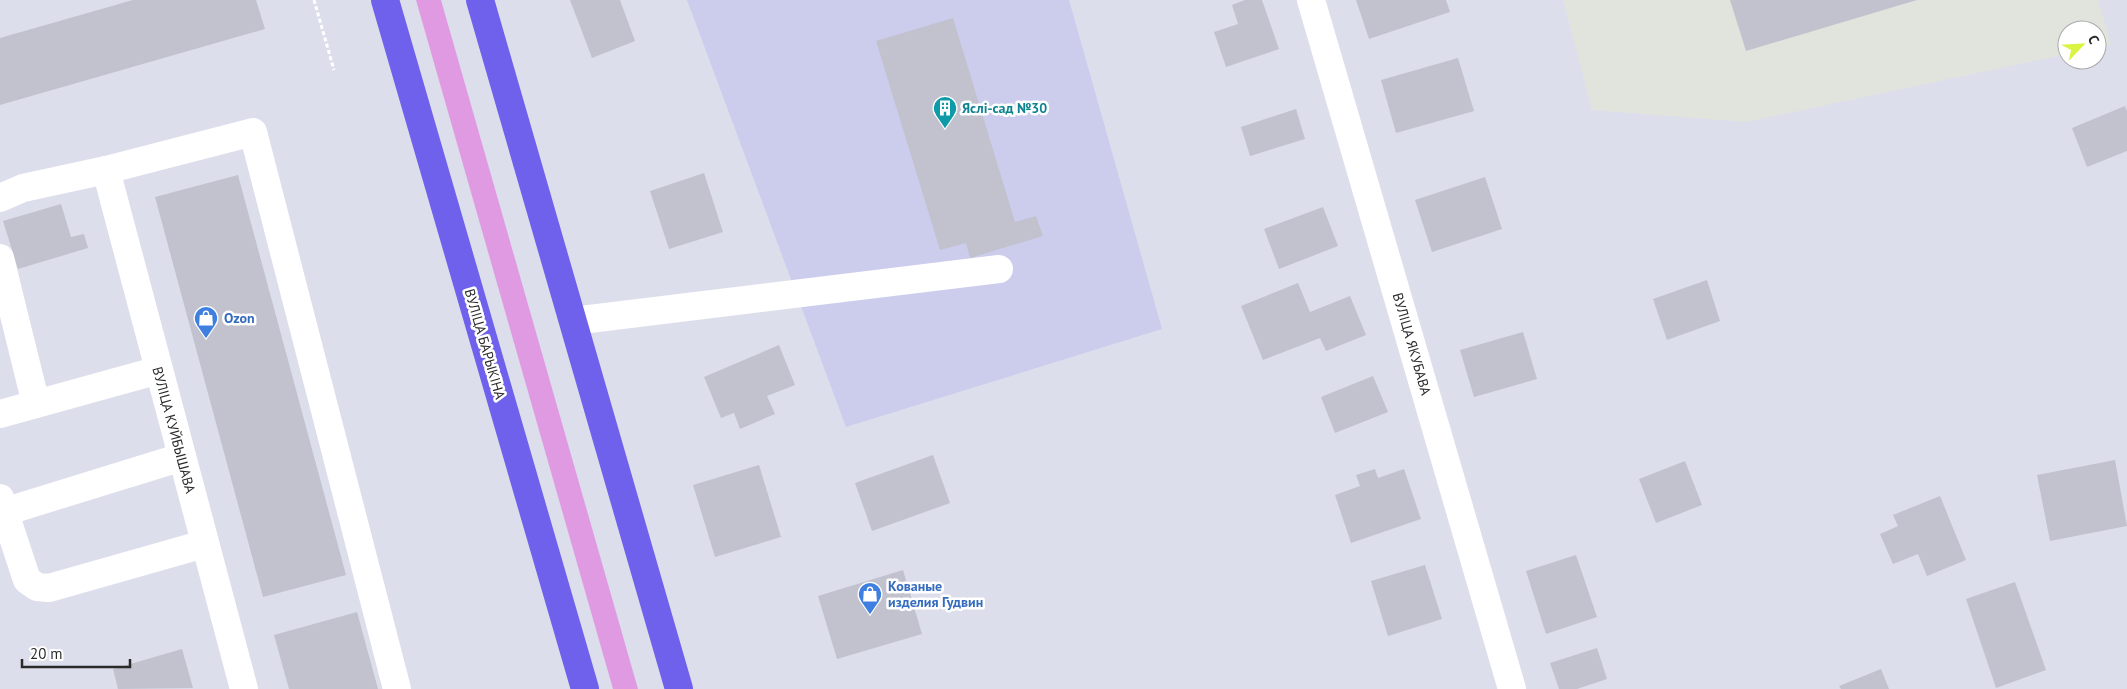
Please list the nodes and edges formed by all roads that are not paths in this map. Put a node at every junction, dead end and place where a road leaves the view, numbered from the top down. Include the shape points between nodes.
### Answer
1 (385, 0) edge
2 (480, 0) edge
3 (1312, 0) edge
4 (106, 170) junction
5 (0, 198) edge
6 (0, 258) edge
7 (998, 269) dead end
8 (573, 321) junction
9 (159, 370) junction
10 (36, 404) junction
11 (0, 414) edge
12 (182, 457) junction
13 (2, 505) edge
14 (204, 544) junction
15 (8, 550) edge
16 (244, 689) edge
17 (397, 689) edge
18 (585, 689) edge
19 (679, 689) edge
20 (1512, 689) edge

1 - 18 main road, ВУЛІЦА БАРЫКІНА
2 - 8 main road
3 - 20 street, ВУЛІЦА ЯКУБАВА
4 - 5 street via 23,188
4 - 9 street, ВУЛІЦА КУЙБЫШАВА
4 - 17 street via 253,132
6 - 10 street
7 - 8 street
8 - 19 main road
9 - 10 street
9 - 12 street, ВУЛІЦА КУЙБЫШАВА
10 - 11 street
12 - 13 street
12 - 14 street, ВУЛІЦА КУЙБЫШАВА
13 - 15 street
14 - 15 street via 49,588 37,587 27,580
14 - 16 street, ВУЛІЦА КУЙБЫШАВА

